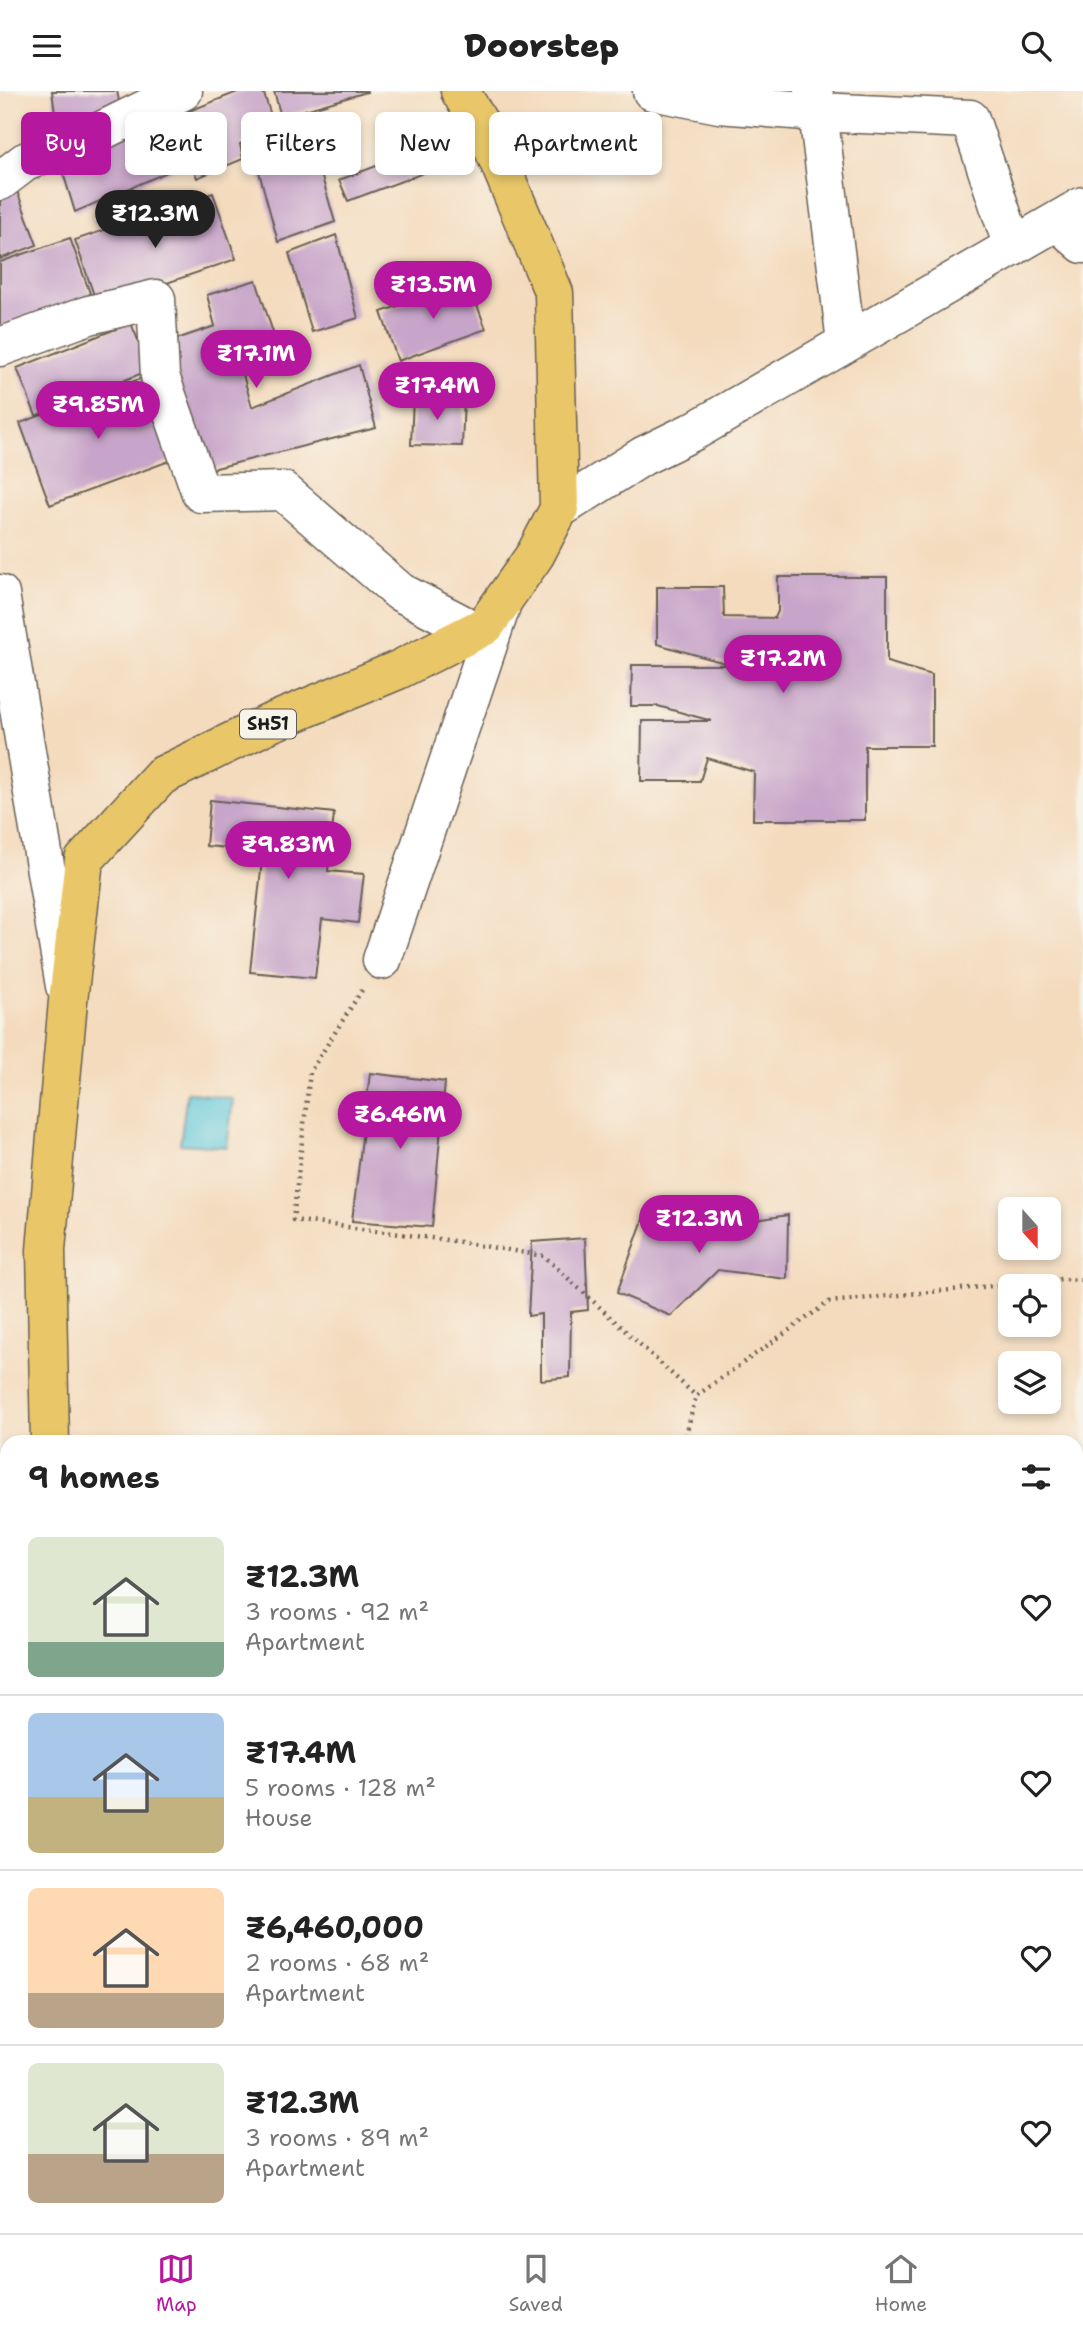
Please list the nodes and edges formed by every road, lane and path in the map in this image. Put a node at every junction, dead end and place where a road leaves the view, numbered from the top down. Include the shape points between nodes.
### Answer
1 (183, 91) edge
2 (460, 91) edge
3 (652, 91) edge
4 (815, 101) edge
5 (0, 181) edge
6 (1075, 224) edge
7 (1013, 247) junction
8 (846, 342) junction
9 (0, 347) edge
10 (559, 509) junction
11 (0, 594) edge
12 (502, 601) junction
13 (475, 631) junction
14 (382, 960) joint
15 (68, 1001) junction
16 (1083, 1279) edge
17 (696, 1396) junction
18 (50, 1435) edge
19 (686, 1435) edge

1 - 5 street via 25,162
2 - 10 main road, SH51 via 492,145 554,293
3 - 4 street via 719,104
4 - 7 street via 970,119
4 - 8 street
6 - 7 street
7 - 8 street
8 - 10 street via 643,456
9 - 13 street via 89,315 156,299 160,376 201,493 283,491 400,592
10 - 12 main road, SH51 via 535,555
11 - 15 street
12 - 13 main road, SH51 via 485,626
12 - 14 street
13 - 15 main road, SH51 via 161,776 84,860
14 - 17 path via 310,1072 293,1220 544,1256
15 - 18 main road, SH51 via 46,1250
16 - 17 path via 829,1302
17 - 19 path

